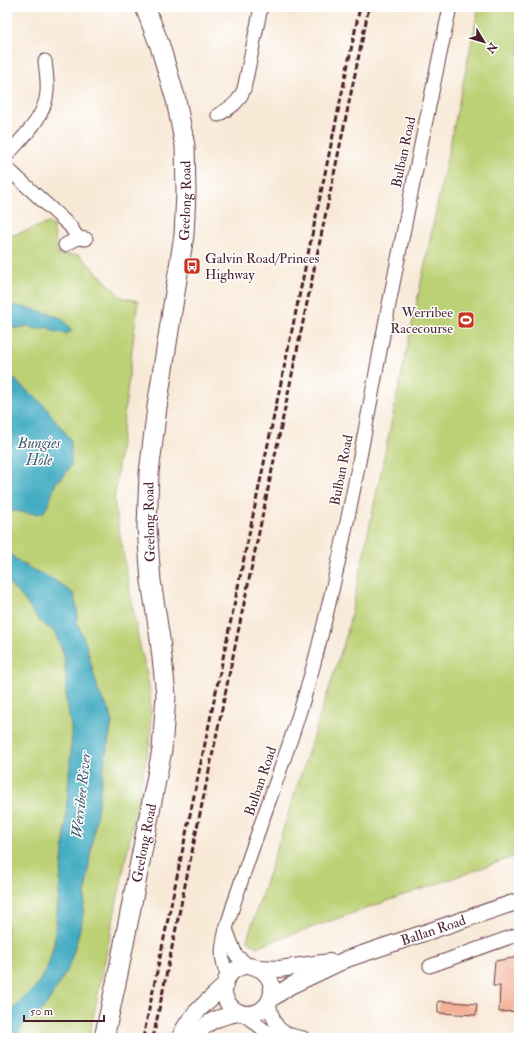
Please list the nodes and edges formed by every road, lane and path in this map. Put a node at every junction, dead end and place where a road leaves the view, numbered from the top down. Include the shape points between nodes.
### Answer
1 (145, 7) edge
2 (261, 7) edge
3 (450, 7) edge
4 (45, 61) dead end
5 (218, 115) dead end
6 (7, 155) edge
7 (7, 168) edge
8 (65, 245) dead end
9 (519, 902) edge
10 (226, 929) junction
11 (519, 934) edge
12 (347, 959) junction
13 (430, 966) dead end
14 (254, 967) junction
15 (227, 981) junction
16 (270, 1001) junction
17 (241, 1013) junction
18 (104, 1038) edge
19 (180, 1038) edge
20 (196, 1038) edge
21 (275, 1038) edge
22 (303, 1038) edge

1 - 18 highway, Geelong Road via 176,100 185,146 184,235 157,407 149,473 147,526 151,581 166,695 162,750
2 - 5 street via 244,89 240,99
3 - 10 street, Bulban Road via 406,216 352,502 318,651
4 - 6 street via 48,82 43,108 38,119
7 - 8 street via 82,238
9 - 12 main road, Ballan Road
10 - 14 street via 236,954
10 - 15 street, Bulban Road via 222,958
11 - 13 street
12 - 14 main road, Ballan Road via 279,968
12 - 16 main road, Ballan Road via 290,986
14 - 15 main road via 235,970
14 - 16 main road via 268,976 272,992
15 - 17 main road via 224,993 226,1001
15 - 19 main road via 194,1015
16 - 17 main road via 259,1012
16 - 22 street via 272,1018 282,1031
17 - 20 main road via 209,1022
17 - 21 street

